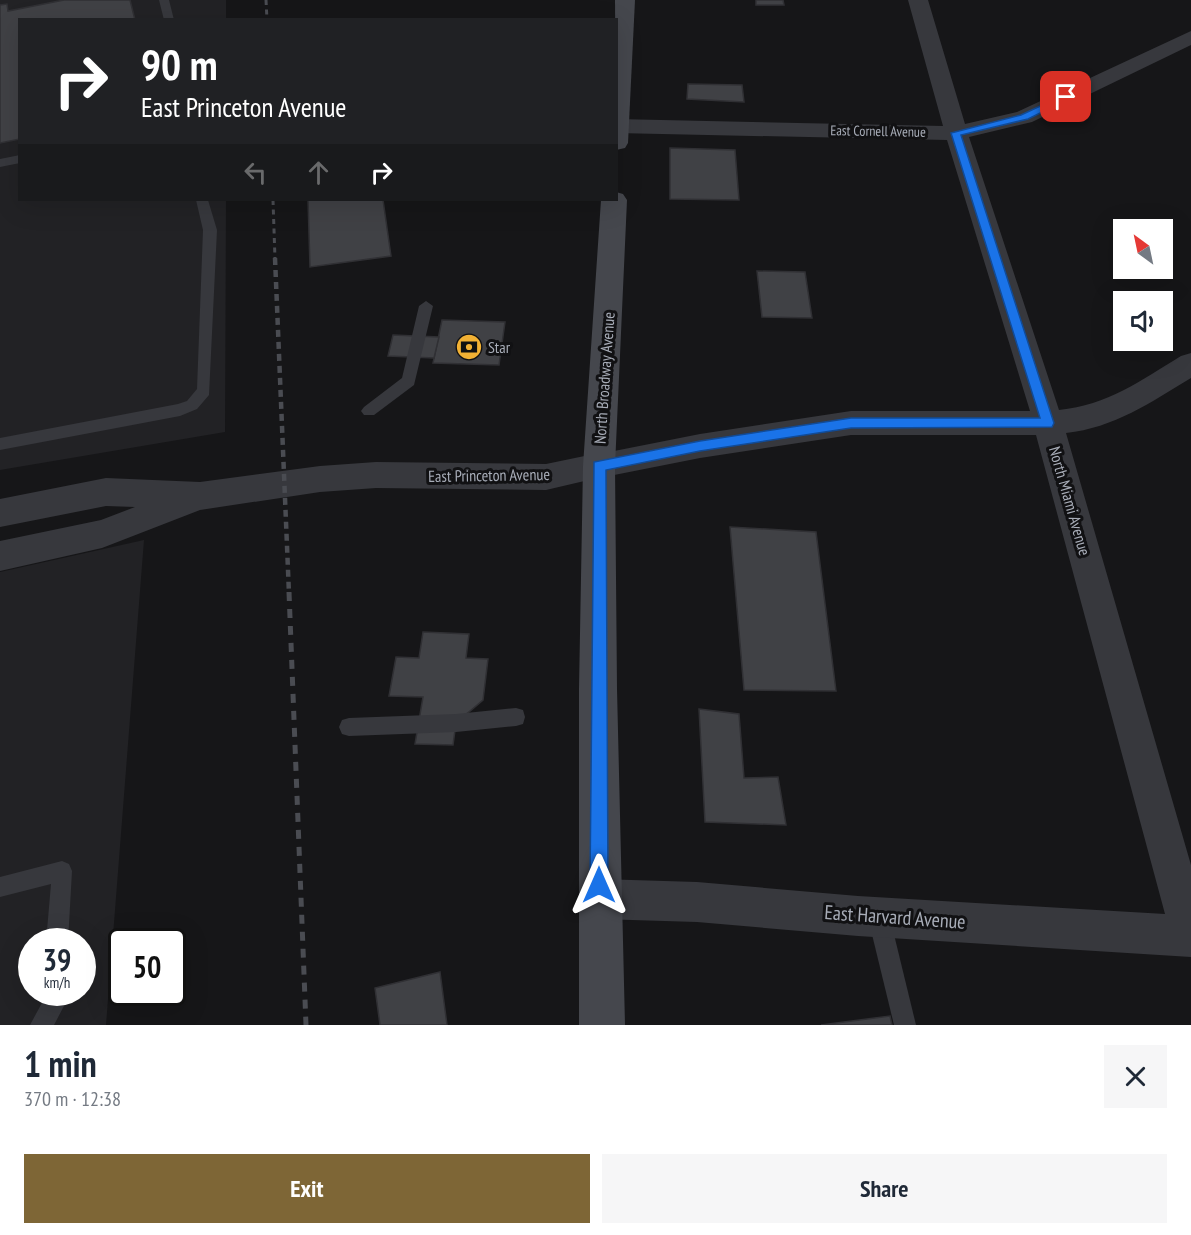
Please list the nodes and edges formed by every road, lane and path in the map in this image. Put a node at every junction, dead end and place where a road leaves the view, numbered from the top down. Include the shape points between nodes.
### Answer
1 (164, 0) edge
2 (625, 0) edge
3 (918, 0) edge
4 (168, 18) edge
5 (1191, 37) edge
6 (618, 110) edge
7 (618, 126) edge
8 (956, 133) junction
9 (18, 159) edge
10 (0, 163) edge
11 (202, 201) edge
12 (614, 201) edge
13 (426, 306) dead end
14 (1191, 364) edge
15 (369, 411) dead end
16 (1048, 423) junction
17 (0, 444) edge
18 (599, 466) junction
19 (200, 496) junction
20 (0, 513) edge
21 (0, 556) edge
22 (516, 717) dead end
23 (349, 727) dead end
24 (0, 887) edge
25 (599, 900) junction
26 (879, 917) junction
27 (58, 928) edge
28 (1191, 936) edge
29 (53, 1006) edge
30 (41, 1025) edge
31 (602, 1025) edge
32 (905, 1025) edge

1 - 4 lane
2 - 6 main road
3 - 8 street, North Miami Avenue
5 - 8 street, East Cornell Avenue via 1024,117
7 - 8 street, East Cornell Avenue
8 - 16 street, North Miami Avenue
9 - 10 lane
11 - 17 lane via 210,230 204,391 200,399 180,410
12 - 18 main road, North Broadway Avenue
13 - 15 lane via 409,381
14 - 16 street, East Princeton Avenue via 1104,414
16 - 18 street, East Princeton Avenue via 851,423
16 - 28 street, North Miami Avenue
18 - 19 street, East Princeton Avenue via 546,477 376,475 320,479
18 - 25 main road, North Broadway Avenue
19 - 20 street, East Princeton Avenue via 106,492
19 - 21 street, East Princeton Avenue via 102,534
22 - 23 lane
24 - 27 lane via 62,871
25 - 26 street, East Harvard Avenue via 697,902
25 - 31 main road, North Broadway Avenue
26 - 28 street, East Harvard Avenue
26 - 32 lane
29 - 30 lane

